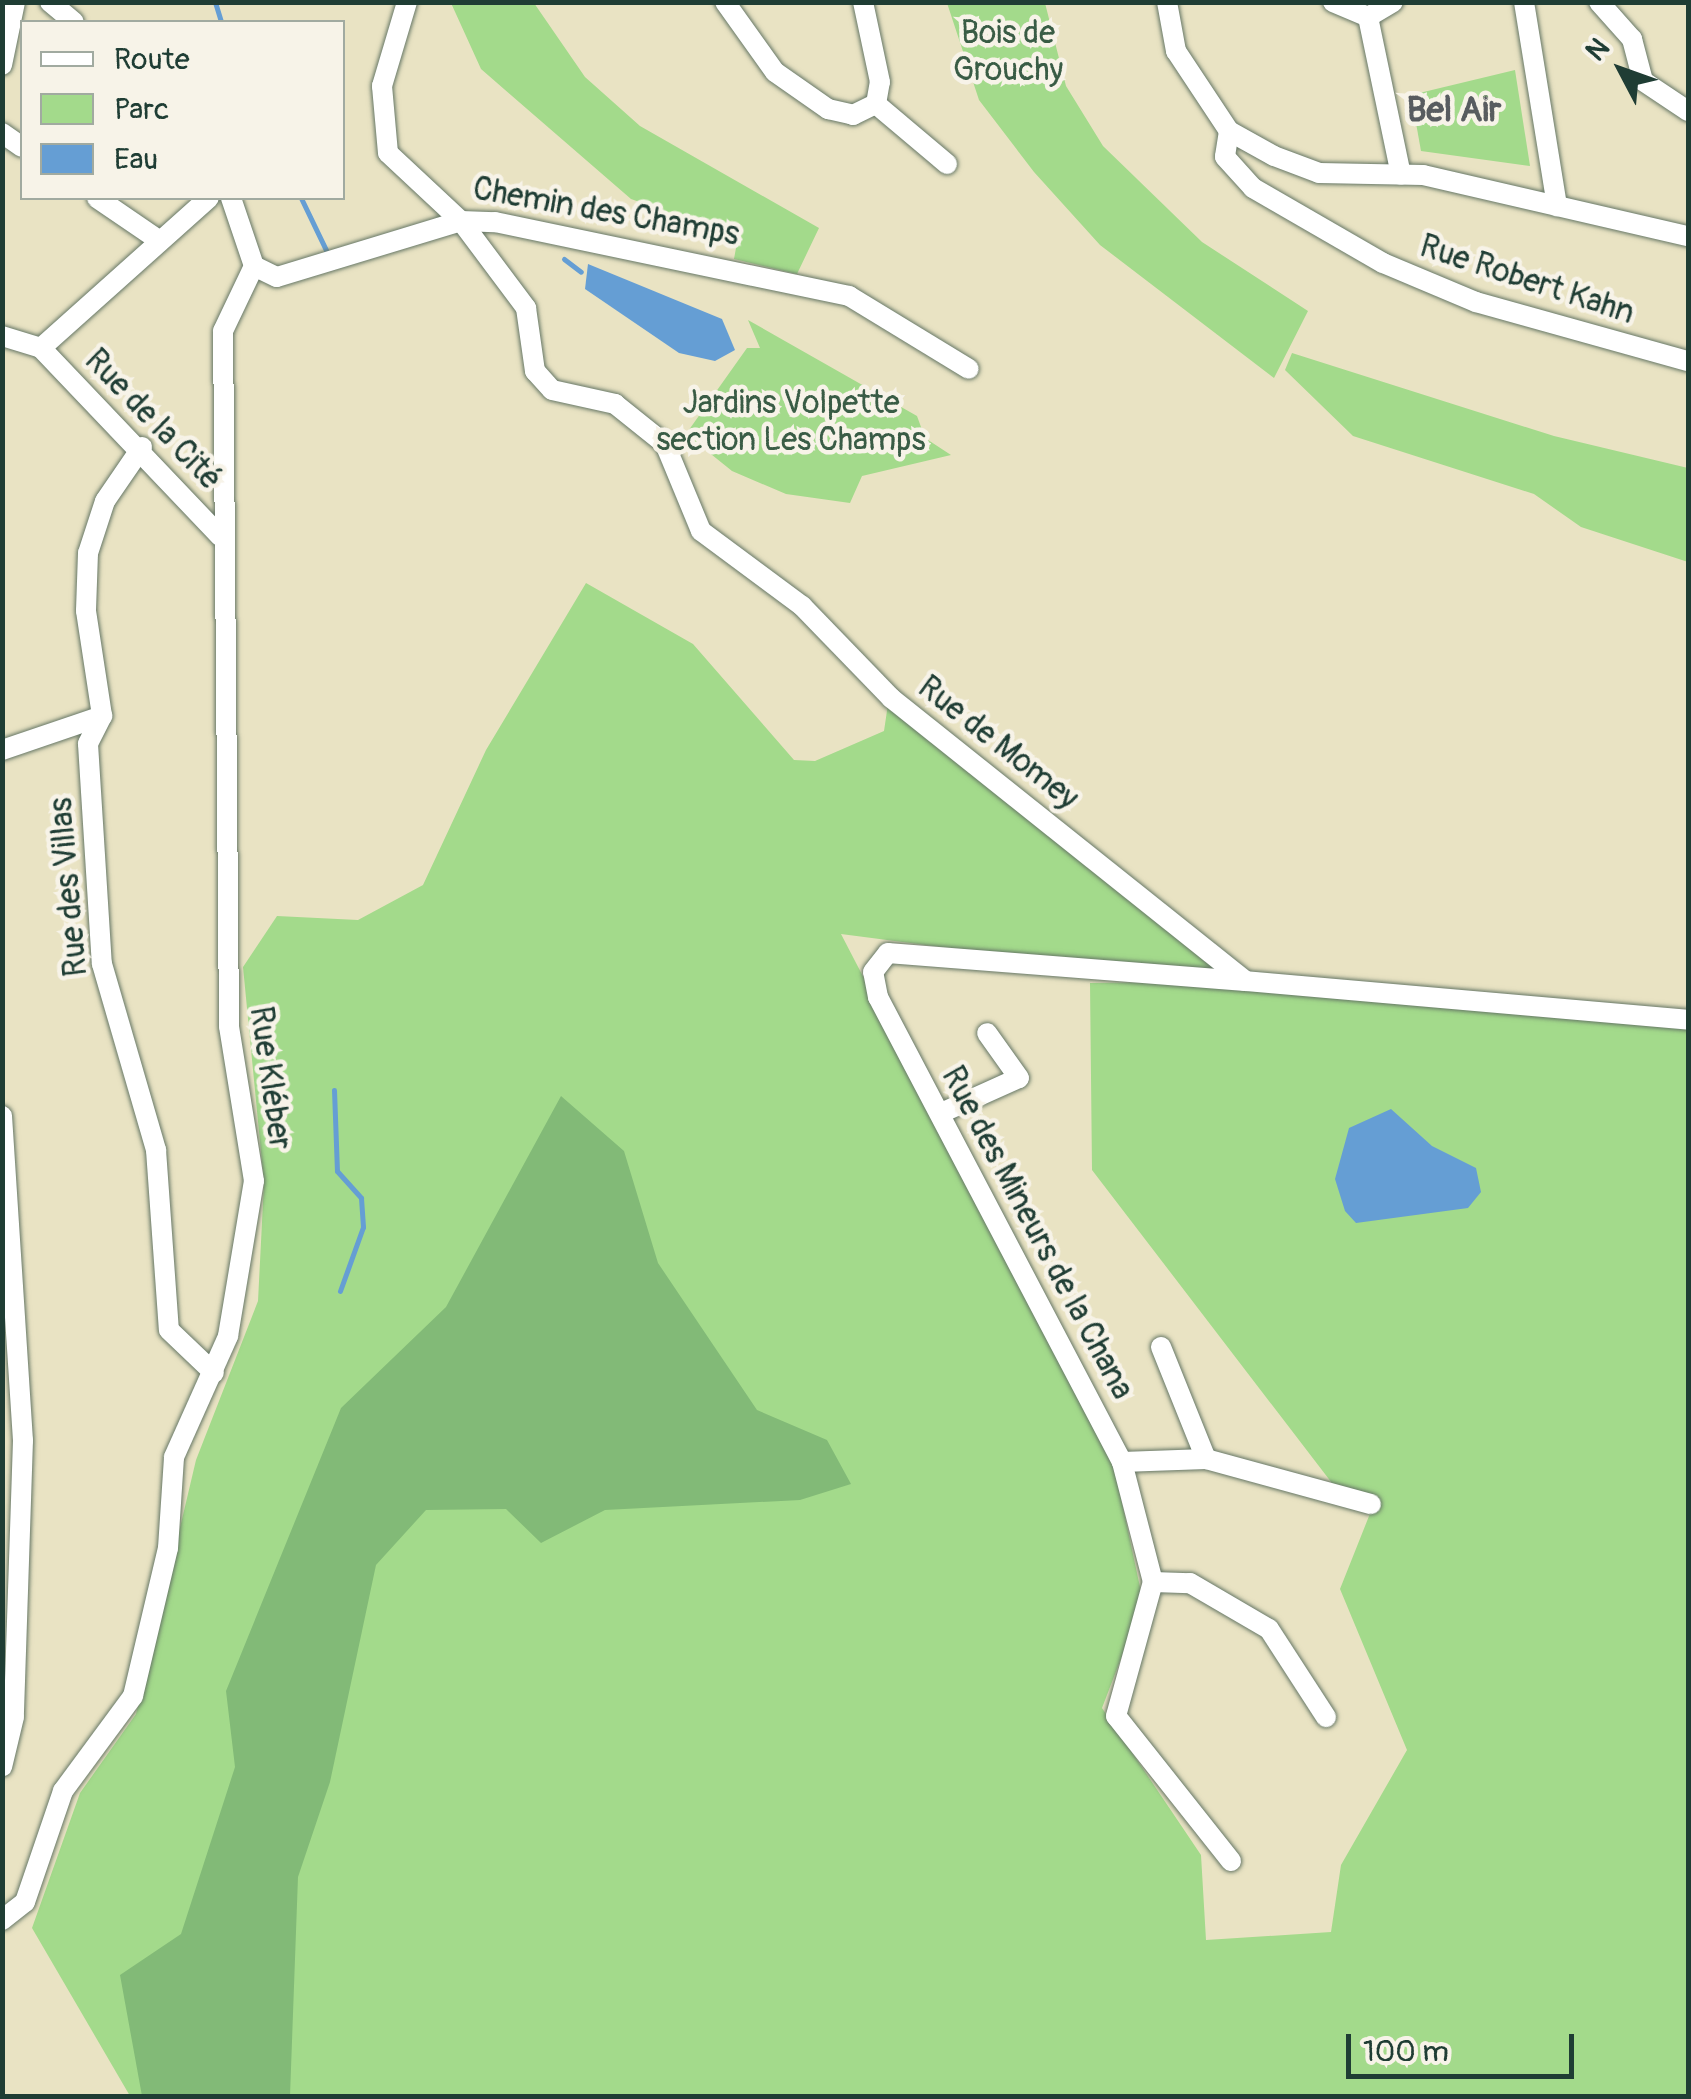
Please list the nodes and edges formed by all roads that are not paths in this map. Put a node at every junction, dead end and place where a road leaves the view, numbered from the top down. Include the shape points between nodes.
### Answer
1 (15, 2) edge
2 (50, 2) edge
3 (725, 2) edge
4 (864, 2) edge
5 (1167, 2) edge
6 (1332, 2) edge
7 (1394, 2) edge
8 (1524, 2) edge
9 (1599, 2) edge
10 (403, 6) edge
11 (1368, 18) junction
12 (72, 20) edge
13 (2, 65) edge
14 (876, 104) junction
15 (1688, 112) edge
16 (1229, 132) junction
17 (947, 164) dead end
18 (1401, 175) junction
19 (99, 200) edge
20 (207, 200) edge
21 (232, 200) edge
22 (1556, 206) junction
23 (462, 222) junction
24 (1688, 236) edge
25 (160, 241) junction
26 (254, 266) junction
27 (2, 336) edge
28 (41, 348) junction
29 (1688, 361) edge
30 (969, 369) dead end
31 (142, 448) junction
32 (220, 536) junction
33 (102, 716) junction
34 (2, 750) edge
35 (1245, 981) junction
36 (1688, 1020) edge
37 (987, 1034) dead end
38 (941, 1113) junction
39 (2, 1116) edge
40 (1162, 1346) dead end
41 (214, 1373) junction
42 (1206, 1459) junction
43 (1122, 1462) junction
44 (1371, 1504) dead end
45 (1153, 1582) junction
46 (8, 1716) edge
47 (1326, 1717) dead end
48 (2, 1767) edge
49 (1231, 1860) dead end
50 (2, 1920) edge

1 - 13 street
2 - 12 street
3 - 14 street via 775,72 828,109 853,115
4 - 14 street via 880,82
5 - 16 street via 1176,52
6 - 11 street
7 - 11 street
8 - 22 street
9 - 15 street via 1632,39 1644,81
10 - 23 street, Chemin des Champs via 382,86 388,153
11 - 18 street
14 - 17 street
16 - 18 street via 1320,173
16 - 29 street, Rue Robert Kahn via 1225,157 1254,188 1383,263 1476,302
18 - 22 street
19 - 25 street
20 - 25 street
21 - 26 street
22 - 24 street
23 - 26 street via 277,277
23 - 30 street, Chemin des Champs via 754,269 849,296
23 - 35 street, Rue de Momey via 526,308 535,372 552,390 615,404 665,444 701,531 802,606 891,698
25 - 28 street
26 - 32 street, Rue Kléber via 223,331
27 - 28 street
28 - 31 street, Rue de la Cité
31 - 32 street, Rue de la Cité
31 - 33 street, Rue des Villas via 105,501 88,552 86,611
32 - 41 street, Rue Kléber via 228,1026 254,1181
33 - 34 street
33 - 41 street, Rue des Villas via 88,744 102,964 156,1150 168,1330
35 - 36 street
35 - 38 street, Rue des Mineurs de la Chana via 888,953 873,972 878,997
37 - 38 street via 1019,1078
38 - 43 street, Rue des Mineurs de la Chana
39 - 46 street via 23,1440
40 - 42 street
41 - 50 street, Rue Kléber via 174,1457 168,1548 133,1696 63,1791 25,1902
42 - 43 street
42 - 44 street
43 - 45 street, Rue des Mineurs de la Chana
45 - 47 street via 1190,1583 1269,1629
45 - 49 street, Rue des Mineurs de la Chana via 1116,1716
46 - 48 street

